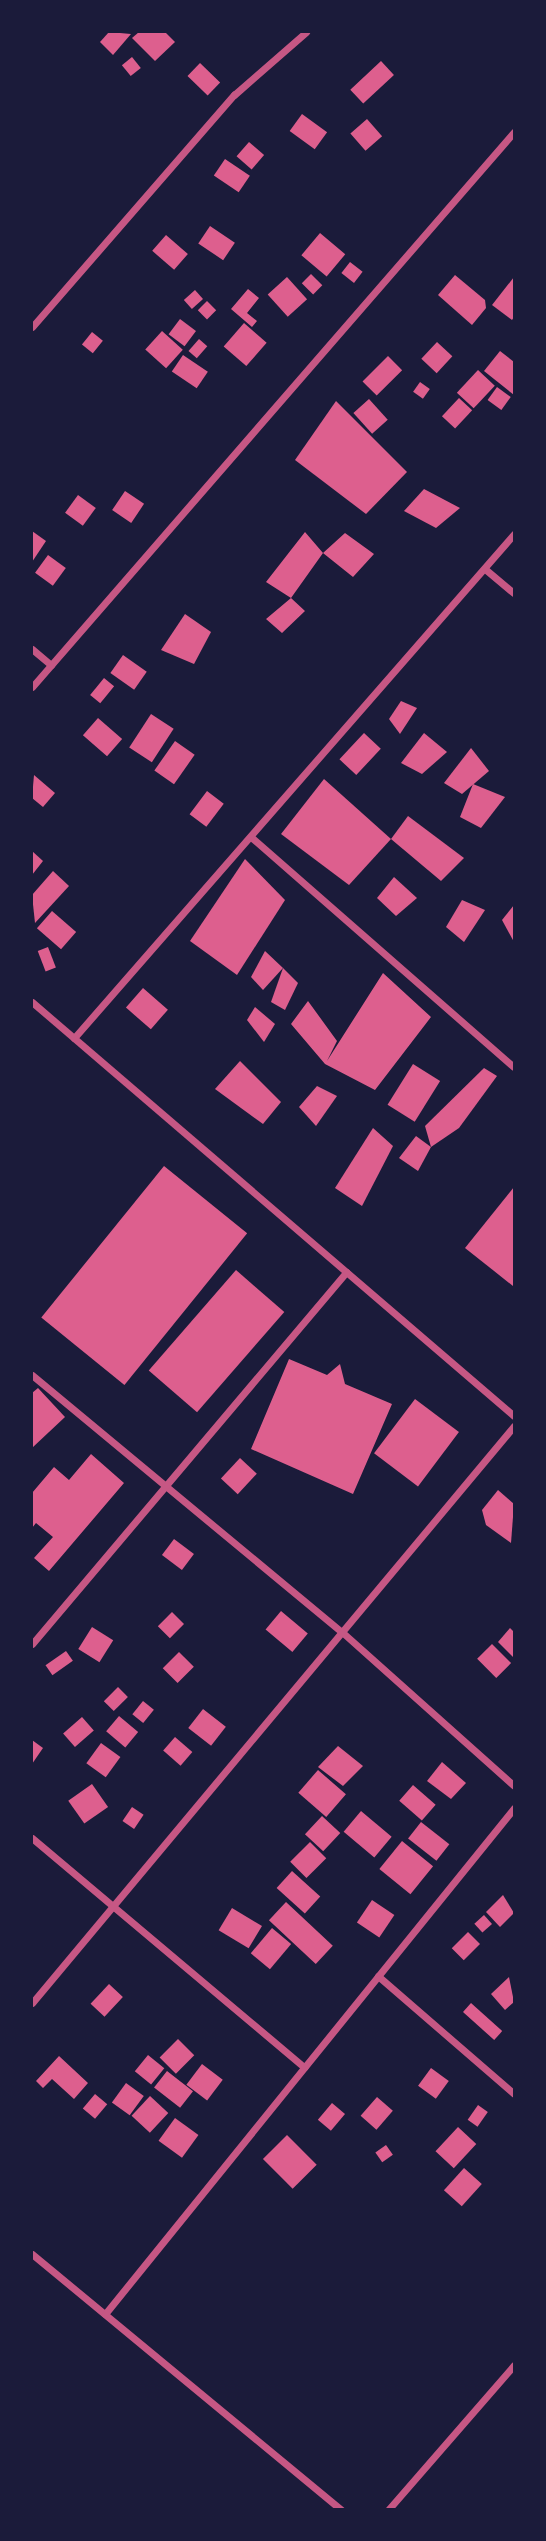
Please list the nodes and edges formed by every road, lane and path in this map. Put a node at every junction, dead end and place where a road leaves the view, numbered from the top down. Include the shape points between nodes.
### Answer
1 (306, 32) edge
2 (514, 133) edge
3 (32, 327) edge
4 (514, 534) edge
5 (485, 569) junction
6 (514, 593) edge
7 (32, 649) edge
8 (51, 665) junction
9 (32, 687) edge
10 (251, 837) junction
11 (32, 1002) edge
12 (74, 1038) junction
13 (514, 1068) edge
14 (346, 1272) junction
15 (32, 1375) edge
16 (514, 1416) edge
17 (514, 1426) edge
18 (166, 1484) junction
19 (342, 1632) junction
20 (32, 1644) edge
21 (514, 1786) edge
22 (514, 1808) edge
23 (32, 1838) edge
24 (112, 1907) junction
25 (378, 1976) junction
26 (32, 2003) edge
27 (304, 2067) junction
28 (514, 2094) edge
29 (32, 2253) edge
30 (105, 2314) junction
31 (514, 2365) edge
32 (342, 2510) edge
33 (388, 2510) edge

1 - 3 street via 234,94
2 - 8 street
4 - 5 street
5 - 6 street
5 - 10 street
7 - 8 street
8 - 9 street
10 - 12 street
10 - 13 street
11 - 12 street
12 - 14 street
14 - 16 street
14 - 18 street
15 - 18 street
17 - 19 street
18 - 19 street
18 - 20 street
19 - 21 street
19 - 24 street
22 - 25 street
23 - 24 street
24 - 26 street
24 - 27 street
25 - 27 street
25 - 28 street
27 - 30 street
29 - 30 street
30 - 32 street
31 - 33 street

